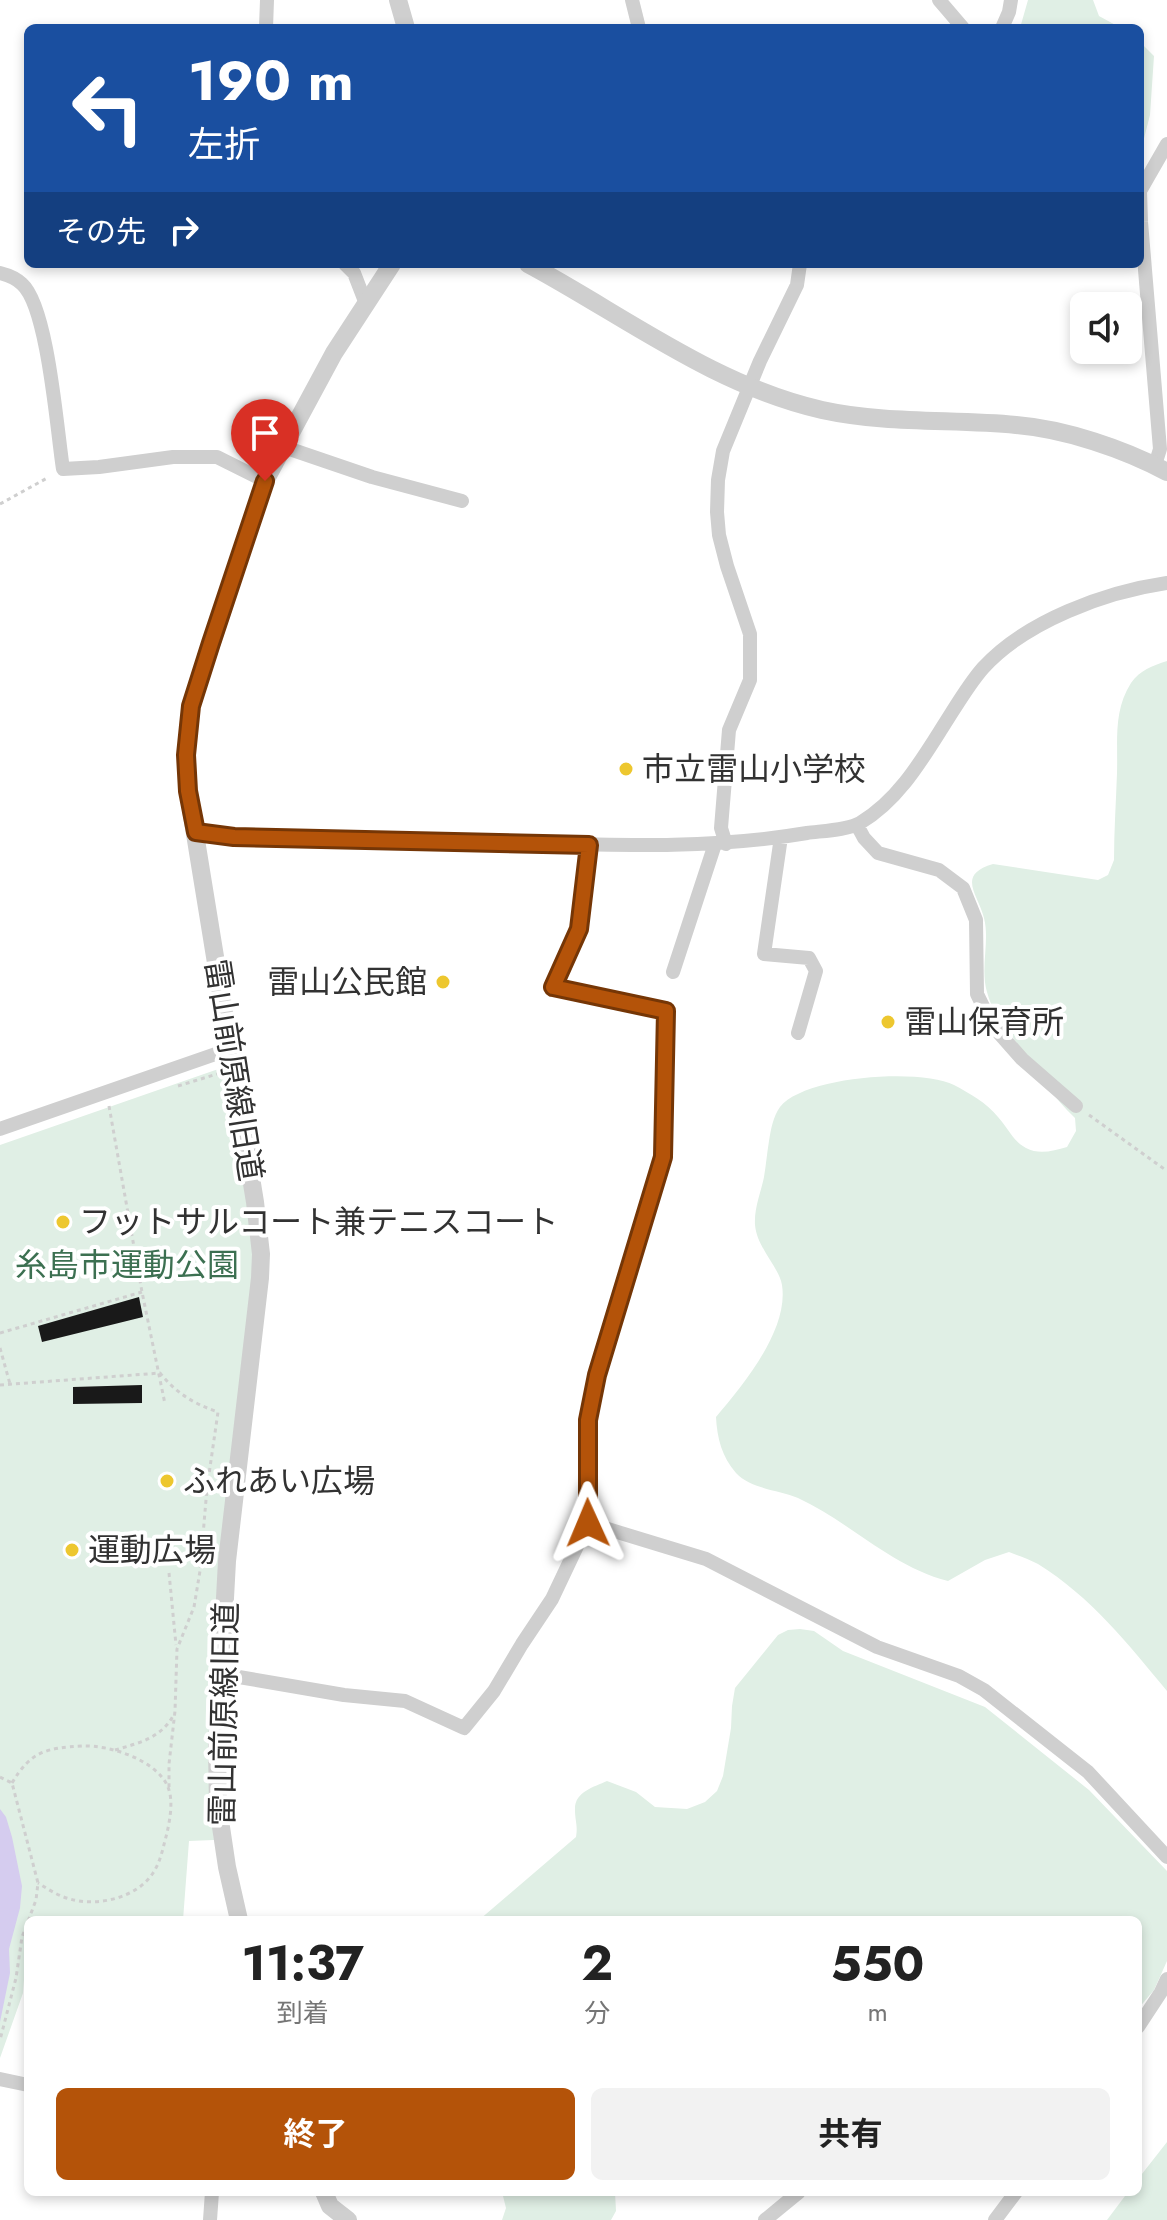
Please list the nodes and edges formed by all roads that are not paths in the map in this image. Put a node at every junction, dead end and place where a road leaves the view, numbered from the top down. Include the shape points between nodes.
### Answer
1 (267, 0) edge
2 (398, 0) edge
3 (632, 0) edge
4 (939, 0) edge
5 (1011, 0) edge
6 (266, 24) edge
7 (405, 24) edge
8 (638, 24) edge
9 (960, 24) edge
10 (1004, 24) edge
11 (1167, 144) edge
12 (1144, 184) edge
13 (1144, 258) edge
14 (349, 268) edge
15 (389, 268) edge
16 (535, 268) edge
17 (799, 268) edge
18 (0, 273) edge
19 (366, 304) junction
20 (750, 386) junction
21 (284, 447) junction
22 (1161, 468) edge
23 (265, 481) junction
24 (462, 501) dead end
25 (1167, 583) edge
26 (857, 825) junction
27 (196, 832) junction
28 (781, 837) junction
29 (720, 844) junction
30 (589, 845) junction
31 (673, 972) dead end
32 (798, 1033) dead end
33 (230, 1049) junction
34 (1076, 1106) road end
35 (0, 1129) edge
36 (588, 1523) junction
37 (221, 1674) junction
38 (1167, 1857) edge
39 (238, 1916) edge
40 (1167, 1979) edge
41 (1142, 2020) edge
42 (0, 2079) edge
43 (24, 2084) edge
44 (212, 2196) edge
45 (326, 2196) edge
46 (794, 2196) edge
47 (1013, 2196) edge
48 (210, 2220) edge
49 (348, 2220) edge
50 (765, 2220) edge
51 (995, 2220) edge

1 - 6 street
2 - 7 street
3 - 8 street
4 - 9 street
5 - 10 street
11 - 12 street
13 - 22 street
14 - 19 street
15 - 19 street, 雷山前原線旧道
16 - 20 street via 674,351
17 - 20 street via 797,285
18 - 23 street via 24,285 45,337 63,469 217,457
19 - 21 street, 雷山前原線旧道
20 - 22 street via 847,414 1043,428
20 - 29 street via 723,451 718,480 719,535 750,634 750,680 729,730
21 - 23 street, 雷山前原線旧道
21 - 24 street
23 - 27 street, 雷山前原線旧道 via 191,706 186,755
25 - 26 street via 1070,611 1007,645 982,669 917,769
26 - 28 street
26 - 34 street via 878,853 939,870 963,888 976,920 977,994 992,1025
27 - 30 street
27 - 33 street, 雷山前原線旧道
28 - 29 street
28 - 32 street via 764,954 809,958 816,971
29 - 30 street
29 - 31 street
30 - 36 street via 579,929 553,987 666,1011 663,1157 597,1375 588,1420
33 - 35 street
33 - 37 street, 雷山前原線旧道 via 261,1254 230,1533
36 - 37 street via 552,1599 464,1728 405,1701
36 - 38 street via 706,1559 877,1647 984,1690 1088,1772
37 - 39 street, 雷山前原線旧道 via 218,1807
40 - 41 street
42 - 43 street
44 - 48 street
45 - 49 street
46 - 50 street
47 - 51 street

